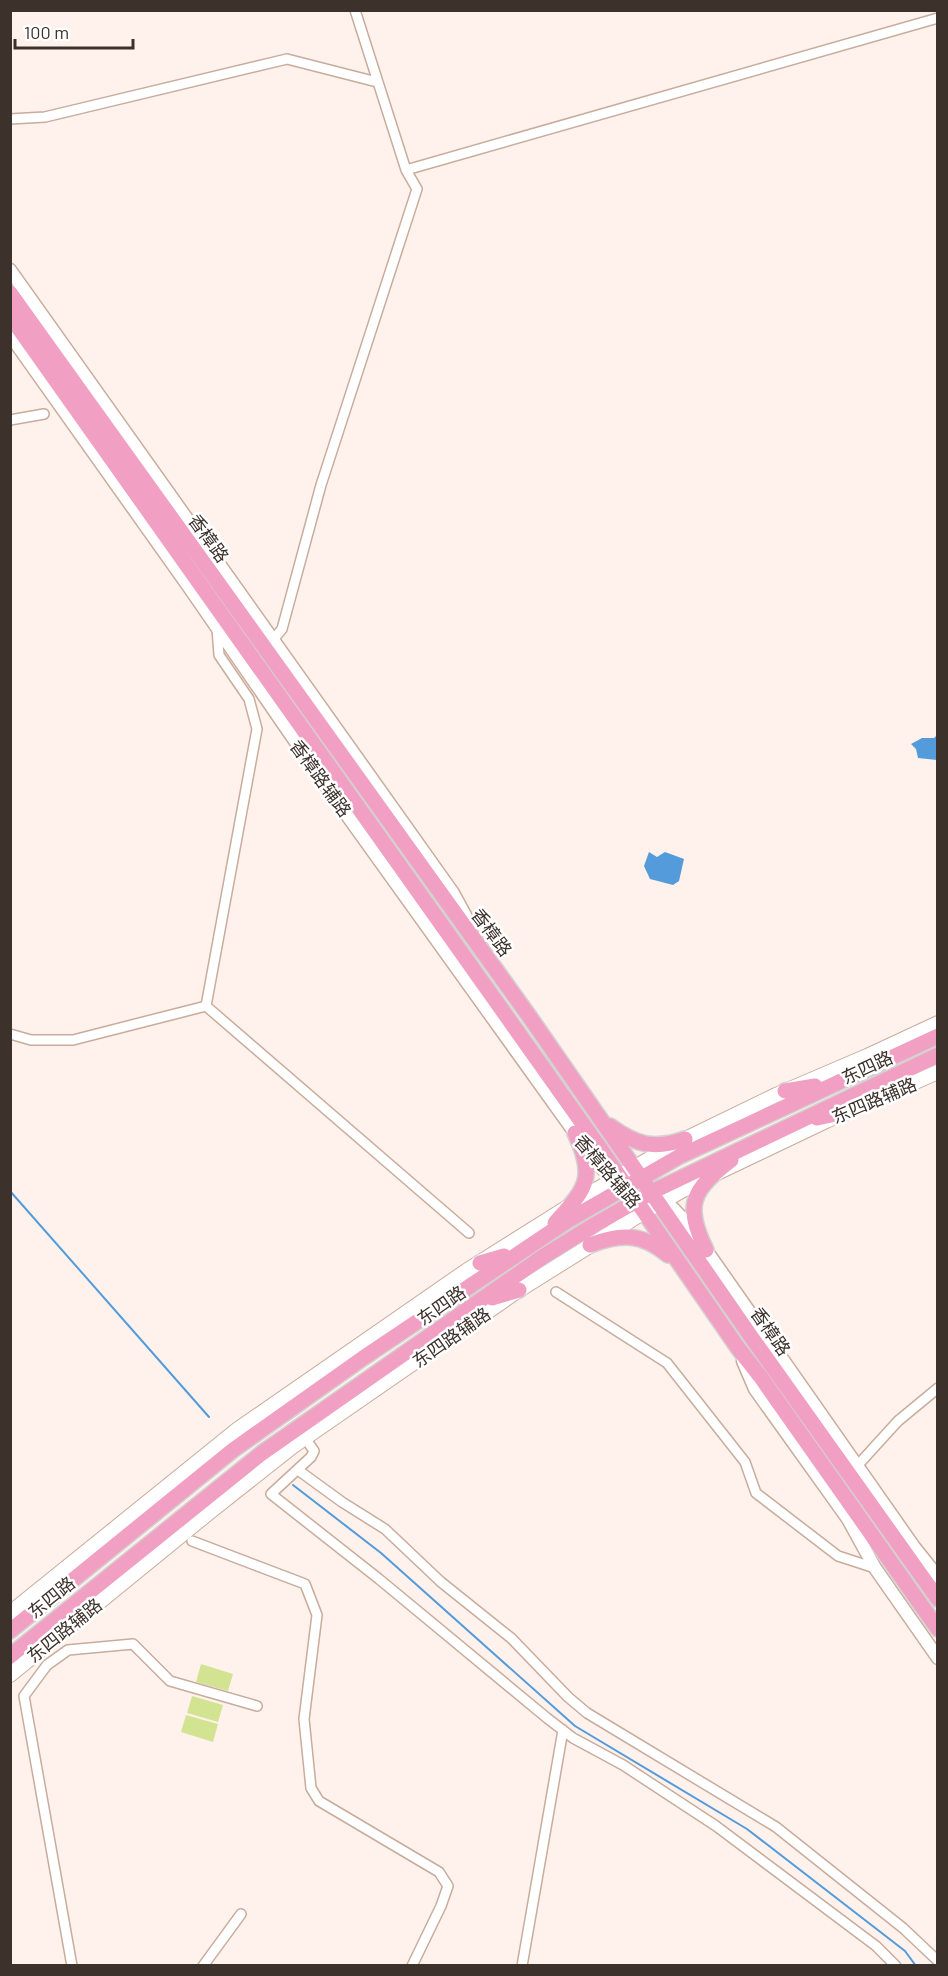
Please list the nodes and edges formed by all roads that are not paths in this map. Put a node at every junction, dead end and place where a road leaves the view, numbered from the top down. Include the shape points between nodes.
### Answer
1 (355, 10) edge
2 (938, 18) edge
3 (376, 82) junction
4 (10, 119) edge
5 (406, 170) junction
6 (10, 270) edge
7 (10, 293) edge
8 (10, 316) edge
9 (10, 335) edge
10 (44, 414) dead end
11 (10, 420) edge
12 (171, 544) junction
13 (189, 587) junction
14 (217, 628) junction
15 (272, 641) junction
16 (484, 954) junction
17 (206, 1006) junction
18 (938, 1023) edge
19 (10, 1034) edge
20 (938, 1036) edge
21 (938, 1055) edge
22 (938, 1072) edge
23 (836, 1083) junction
24 (785, 1092) junction
25 (846, 1113) junction
26 (599, 1117) junction
27 (797, 1122) junction
28 (575, 1133) junction
29 (685, 1139) junction
30 (754, 1142) junction
31 (639, 1174) junction
32 (713, 1175) junction
33 (620, 1182) junction
34 (658, 1197) junction
35 (572, 1204) junction
36 (638, 1205) junction
37 (469, 1233) dead end
38 (540, 1239) junction
39 (590, 1245) junction
40 (706, 1250) junction
41 (522, 1251) junction
42 (480, 1263) junction
43 (682, 1268) junction
44 (519, 1290) junction
45 (556, 1292) dead end
46 (480, 1302) junction
47 (738, 1348) junction
48 (938, 1389) edge
49 (304, 1438) junction
50 (857, 1466) junction
51 (298, 1470) junction
52 (192, 1540) dead end
53 (875, 1568) junction
54 (938, 1577) edge
55 (938, 1599) edge
56 (10, 1613) edge
57 (938, 1629) edge
58 (10, 1631) edge
59 (10, 1656) edge
60 (938, 1658) edge
61 (10, 1675) edge
62 (257, 1707) dead end
63 (563, 1730) junction
64 (241, 1914) dead end
65 (938, 1961) edge
66 (72, 1965) edge
67 (203, 1965) edge
68 (411, 1965) edge
69 (522, 1965) edge
70 (896, 1965) edge

1 - 3 street
2 - 5 street
3 - 4 street via 288,59 45,117
3 - 5 street
5 - 15 street via 417,189 321,485 282,629
6 - 15 street
7 - 16 main road, 香樟路
8 - 12 main road, 香樟路
9 - 13 street, 香樟路辅路
10 - 11 street
12 - 13 main road
12 - 33 main road, 香樟路
13 - 14 street, 香樟路辅路
14 - 17 street via 219,655 249,699 257,729
14 - 28 street, 香樟路辅路
15 - 16 street via 453,893
16 - 26 main road, 香樟路
17 - 19 street via 73,1040 31,1040
17 - 37 street
18 - 24 main road
20 - 23 main road, 东四路
21 - 27 main road, 东四路
22 - 25 main road, 东四路辅路
23 - 24 main road
23 - 31 main road, 东四路
24 - 29 main road
25 - 27 main road
25 - 32 main road, 东四路辅路
26 - 29 main road via 643,1144 662,1146
26 - 31 main road, 香樟路
27 - 30 main road, 东四路
28 - 33 street, 香樟路辅路 via 593,1158
28 - 35 main road via 586,1172 581,1191
29 - 31 main road
30 - 32 main road
30 - 34 main road, 东四路
31 - 33 main road, 东四路
31 - 34 main road, 香樟路
32 - 34 main road, 东四路辅路
32 - 40 main road via 700,1188 694,1205 696,1226
33 - 35 main road
33 - 36 main road, 香樟路
33 - 38 main road, 东四路
34 - 36 main road, 东四路
34 - 40 street, 香樟路辅路 via 687,1223
34 - 55 main road, 香樟路
35 - 38 main road
35 - 42 main road
36 - 39 main road, 东四路辅路
36 - 43 main road, 香樟路
36 - 46 main road, 东四路 via 541,1258
38 - 41 main road, 东四路
39 - 43 main road via 615,1237 634,1237 661,1249
39 - 44 main road, 东四路辅路
40 - 50 street, 香樟路辅路
41 - 42 main road
41 - 58 main road, 东四路 via 233,1450
42 - 56 main road via 238,1429
43 - 47 main road, 香樟路
44 - 46 main road
44 - 49 main road, 东四路辅路
45 - 53 street via 667,1363 745,1462 756,1493 838,1556
46 - 59 main road, 东四路 via 262,1453
47 - 53 street, 香樟路 via 755,1389 848,1519
47 - 57 main road, 香樟路
48 - 50 street via 898,1422
49 - 51 street via 314,1452
49 - 61 main road, 东四路辅路
50 - 54 street, 香樟路辅路
51 - 63 street via 271,1494
51 - 65 street via 385,1529 441,1582 511,1638 587,1713 776,1827 903,1928
52 - 68 street via 305,1584 317,1615 304,1719 311,1788 319,1802 439,1872 448,1886
53 - 60 street, 香樟路
62 - 66 street via 170,1681 133,1644 68,1650 47,1665 24,1696
63 - 69 street
63 - 70 street via 716,1826
64 - 67 street

